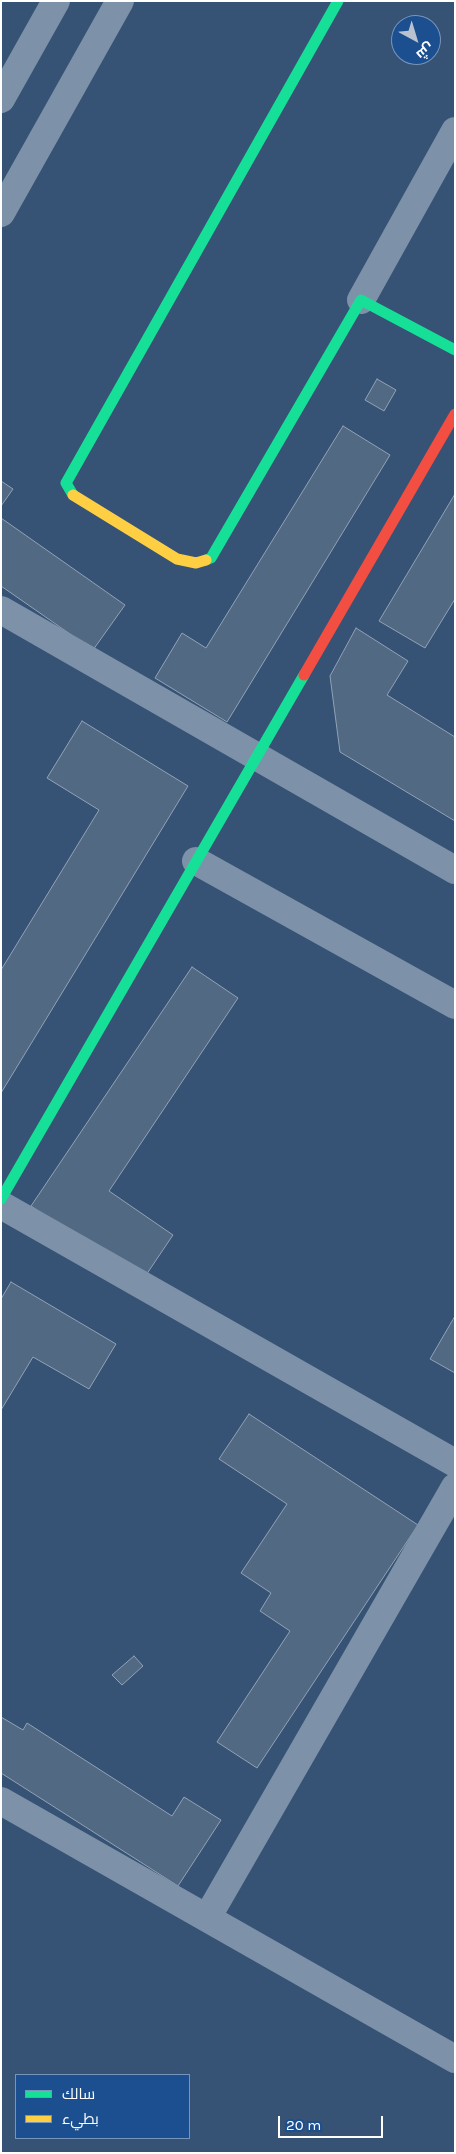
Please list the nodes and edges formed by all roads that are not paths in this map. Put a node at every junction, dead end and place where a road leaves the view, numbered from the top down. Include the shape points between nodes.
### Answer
1 (56, 1) edge
2 (120, 1) edge
3 (338, 1) edge
4 (1, 99) edge
5 (455, 131) edge
6 (1, 213) edge
7 (361, 300) junction
8 (455, 350) edge
9 (455, 414) edge
10 (1, 610) edge
11 (256, 755) junction
12 (196, 861) junction
13 (455, 870) edge
14 (455, 1006) edge
15 (1, 1199) edge
16 (1, 1205) edge
17 (455, 1463) edge
18 (455, 1487) edge
19 (1, 1801) edge
20 (207, 1918) junction
21 (455, 2059) edge

1 - 4 street
2 - 6 street
3 - 7 street via 66,484 74,496 177,559 196,563 211,558
5 - 7 street
7 - 8 street
9 - 11 street
10 - 11 street
11 - 12 street
11 - 13 street
12 - 14 street
12 - 15 street
16 - 17 street
18 - 20 street
19 - 20 street
20 - 21 street

